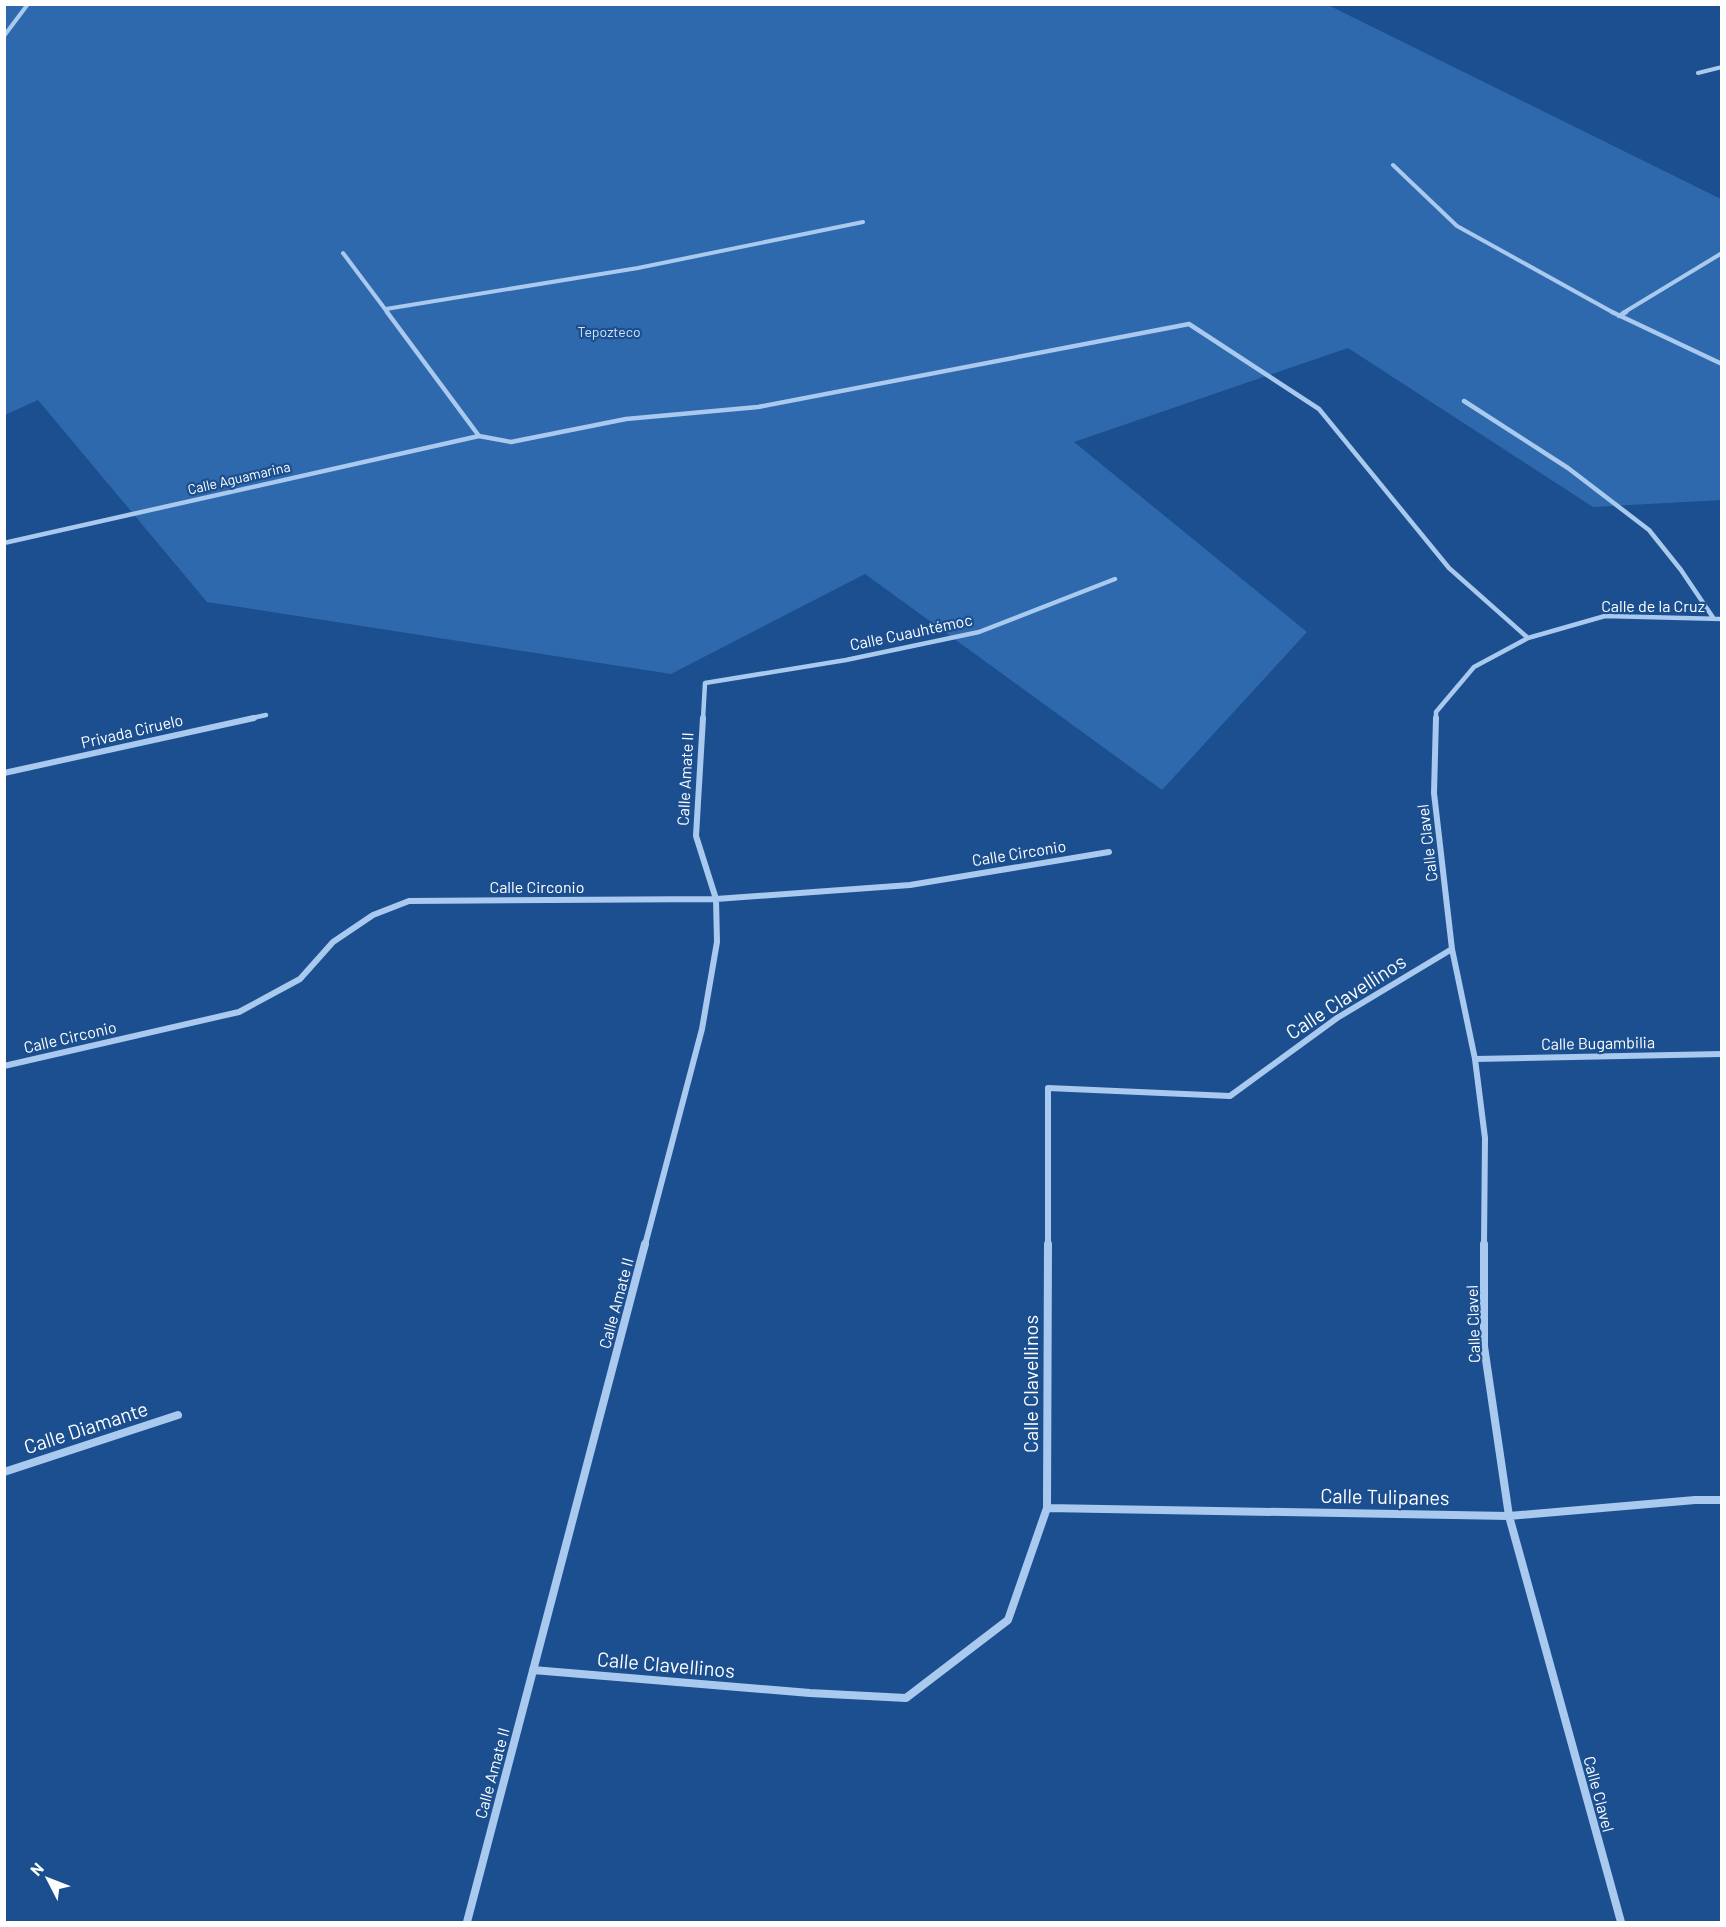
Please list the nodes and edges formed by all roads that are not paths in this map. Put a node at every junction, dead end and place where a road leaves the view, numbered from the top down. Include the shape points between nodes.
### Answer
1 (28, 4) edge
2 (4, 36) edge
3 (1722, 67) edge
4 (1698, 73) dead end
5 (1393, 165) dead end
6 (863, 222) dead end
7 (343, 253) dead end
8 (1722, 253) edge
9 (386, 309) junction
10 (1619, 316) junction
11 (1722, 364) edge
12 (1464, 401) dead end
13 (479, 436) junction
14 (4, 543) edge
15 (1115, 579) dead end
16 (1714, 619) junction
17 (1722, 619) edge
18 (1528, 638) junction
19 (705, 683) joint
20 (1436, 712) joint
21 (266, 715) dead end
22 (4, 773) edge
23 (1109, 852) dead end
24 (716, 899) junction
25 (1452, 949) junction
26 (1722, 1054) edge
27 (1475, 1059) junction
28 (4, 1066) edge
29 (178, 1415) dead end
30 (4, 1472) edge
31 (1722, 1500) edge
32 (1047, 1508) junction
33 (1509, 1516) junction
34 (532, 1670) junction
35 (467, 1923) edge
36 (1621, 1923) edge

1 - 2 street
3 - 4 street
5 - 10 street via 1457,226
6 - 9 street via 638,268
7 - 9 street
8 - 10 street
9 - 13 street
10 - 11 street
12 - 16 street via 1568,468 1649,530 1682,570
13 - 14 street, Calle Aguamarina
13 - 18 street via 511,442 626,419 758,407 1189,324 1319,409 1449,568
15 - 19 street, Calle Cuauhtémoc via 979,632 846,660
16 - 17 street, Calle de la Cruz
16 - 18 street, Calle de la Cruz via 1605,616
18 - 20 street, Calle de la Cruz via 1474,667
19 - 24 street, Calle Amate II via 696,836
20 - 25 street, Calle Clavel via 1434,793
21 - 22 street, Privada Ciruelo
23 - 24 street, Calle Circonio via 910,885
24 - 28 street, Calle Circonio via 409,901 373,915 333,942 300,979 239,1012
24 - 34 street, Calle Amate II via 717,942 702,1029
25 - 27 street, Calle Clavel
25 - 32 street, Calle Clavellinos via 1337,1018 1230,1096 1048,1088
26 - 27 street, Calle Bugambilia
27 - 33 street, Calle Clavel via 1485,1138 1484,1346
29 - 30 street, Calle Diamante
31 - 33 street, Calle Tulipanes
32 - 33 street, Calle Tulipanes
32 - 34 street, Calle Clavellinos via 1008,1620 906,1698
33 - 36 street, Calle Clavel
34 - 35 street, Calle Amate II

